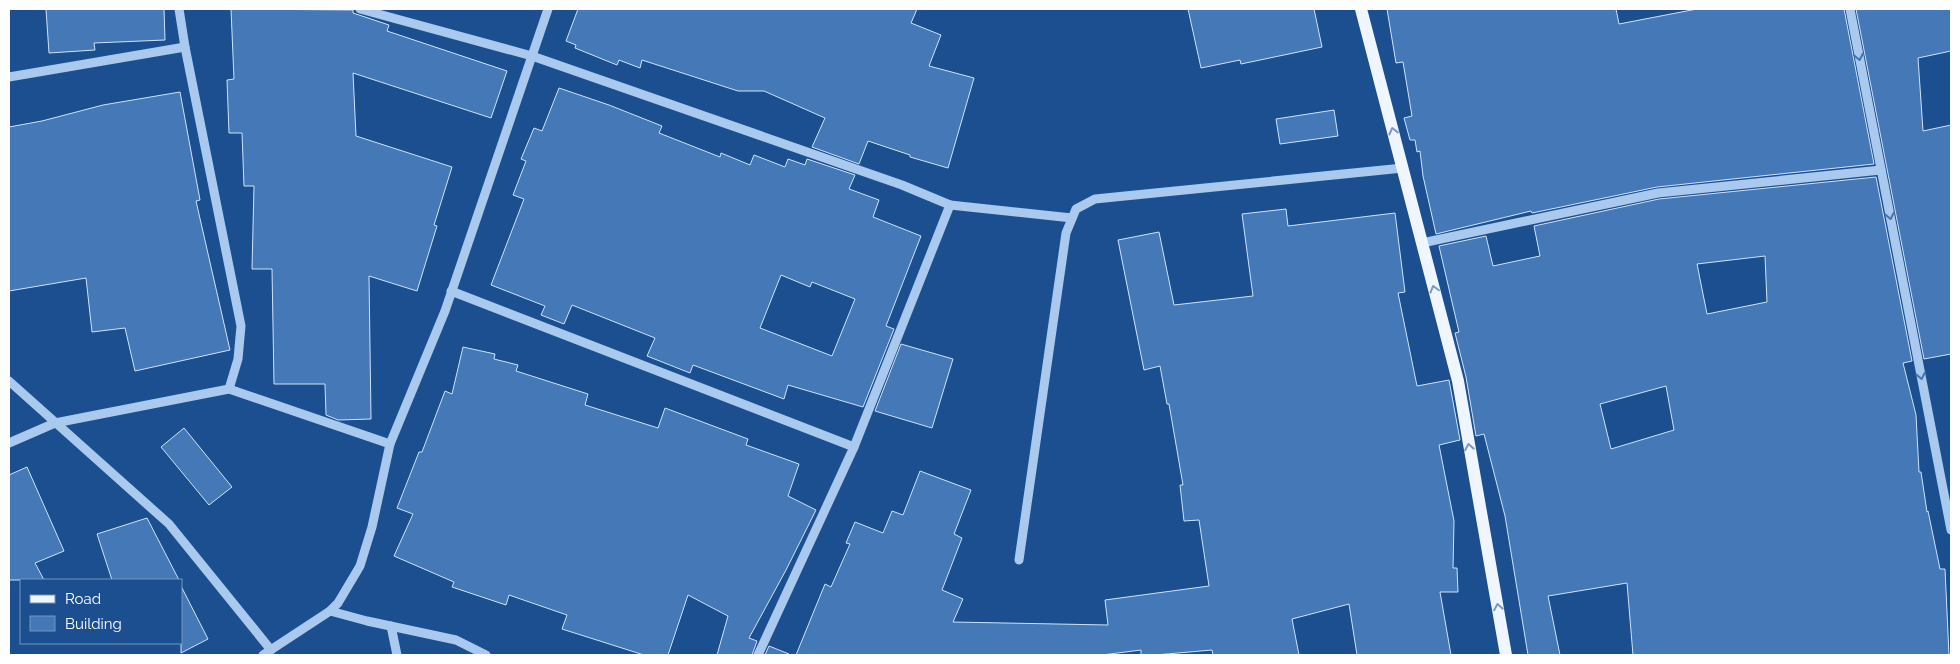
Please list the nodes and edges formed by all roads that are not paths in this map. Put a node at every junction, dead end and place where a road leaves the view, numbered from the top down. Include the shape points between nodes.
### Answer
1 (179, 9) edge
2 (360, 9) edge
3 (548, 9) edge
4 (1362, 9) edge
5 (1850, 9) edge
6 (185, 47) junction
7 (532, 56) junction
8 (9, 77) edge
9 (1403, 168) junction
10 (1881, 170) junction
11 (950, 206) junction
12 (1072, 218) junction
13 (1422, 243) junction
14 (451, 290) junction
15 (9, 381) edge
16 (229, 390) junction
17 (55, 423) junction
18 (9, 443) edge
19 (390, 444) junction
20 (854, 447) junction
21 (1951, 530) edge
22 (1019, 560) dead end
23 (330, 611) junction
24 (392, 626) junction
25 (271, 650) junction
26 (263, 655) edge
27 (397, 655) edge
28 (486, 655) edge
29 (758, 655) edge
30 (1506, 655) edge

1 - 6 street
2 - 7 street
3 - 7 street
9 -> 4 main road
5 -> 10 street
6 - 8 street
6 - 16 street via 241,326 238,359
7 - 11 street via 902,185
7 - 14 street
9 - 12 street via 1095,199 1076,209
9 - 13 main road
10 - 13 street via 1658,193
10 -> 21 street
11 - 12 street
11 - 20 street
12 - 22 street via 1066,233
30 -> 13 main road via 1458,380
14 - 19 street
14 - 20 street
15 - 17 street
16 - 17 street
16 - 19 street
17 - 18 street
17 - 25 street via 169,524
19 - 23 street via 360,566
20 - 29 street
23 - 24 street
23 - 25 street
24 - 27 street
24 - 28 street via 456,640
25 - 26 street

